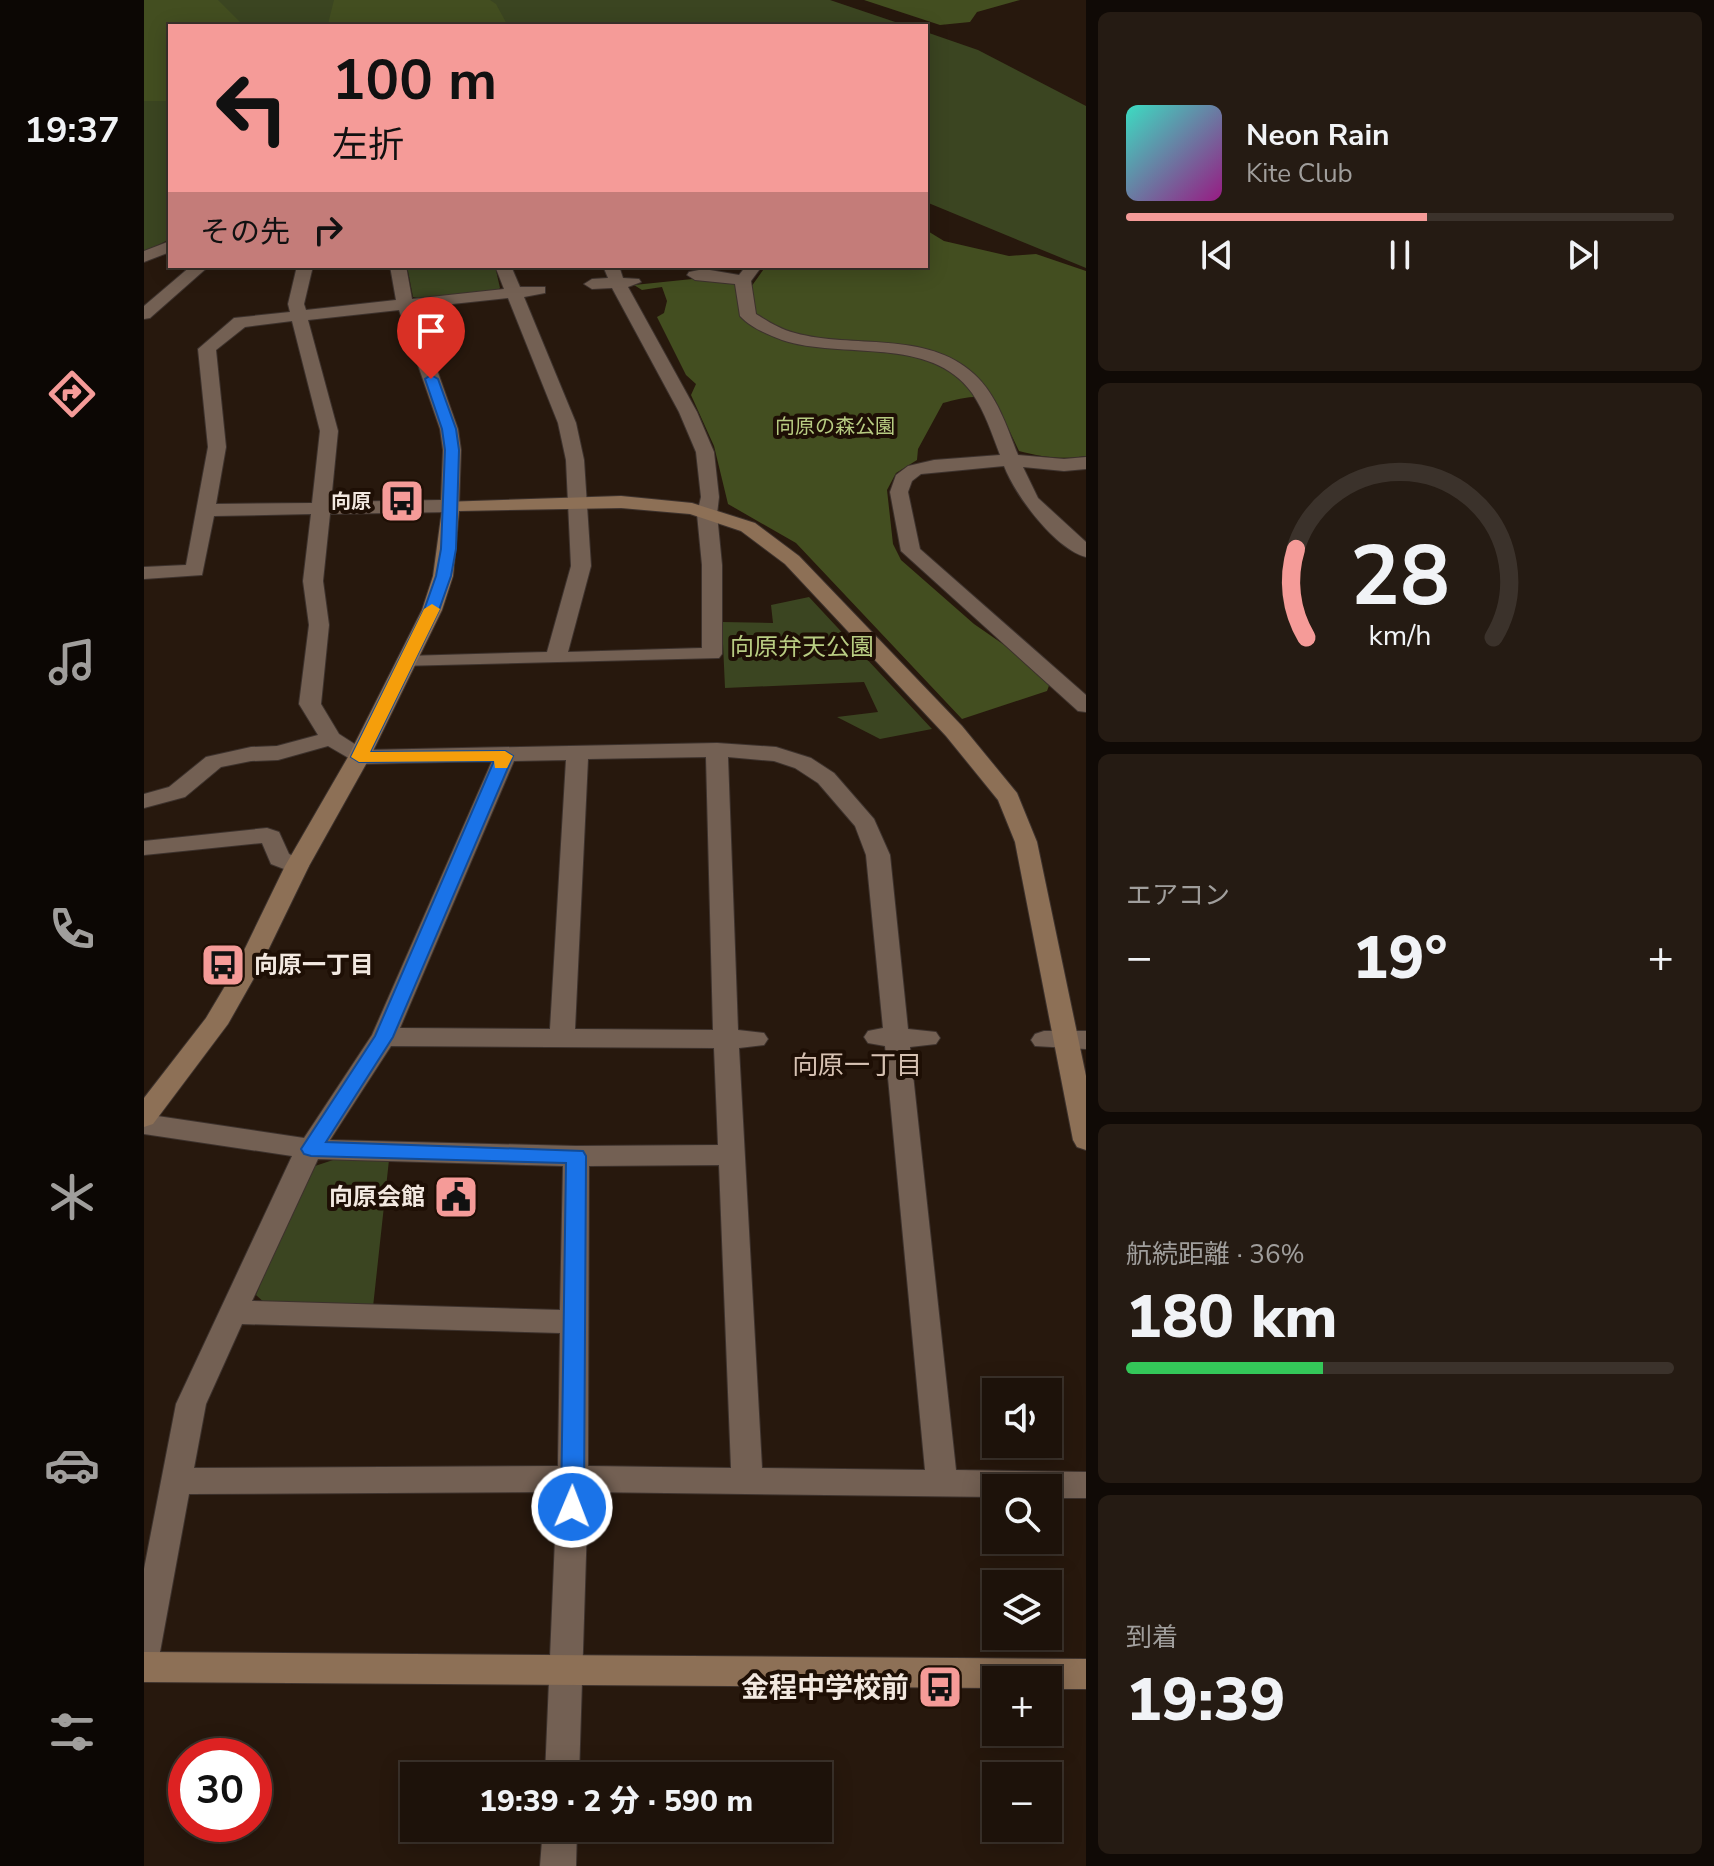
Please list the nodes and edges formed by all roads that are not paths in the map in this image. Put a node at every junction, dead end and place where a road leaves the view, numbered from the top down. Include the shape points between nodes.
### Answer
1 (168, 247) edge
2 (144, 257) edge
3 (199, 268) edge
4 (305, 268) edge
5 (398, 268) edge
6 (504, 268) edge
7 (753, 268) edge
8 (702, 272) edge
9 (621, 277) edge
10 (743, 281) junction
11 (592, 284) dead end
12 (539, 290) dead end
13 (512, 293) junction
14 (405, 304) junction
15 (144, 314) edge
16 (300, 315) junction
17 (1010, 460) junction
18 (1086, 463) edge
19 (577, 504) junction
20 (450, 506) junction
21 (321, 508) junction
22 (207, 510) junction
23 (707, 514) junction
24 (1086, 551) edge
25 (144, 573) edge
26 (556, 657) junction
27 (406, 662) junction
28 (1078, 687) edge
29 (1086, 706) edge
30 (331, 738) junction
31 (717, 750) junction
32 (577, 755) junction
33 (505, 756) junction
34 (359, 757) junction
35 (144, 801) edge
36 (144, 848) edge
37 (297, 866) junction
38 (562, 1036) junction
39 (384, 1037) junction
40 (885, 1037) junction
41 (927, 1038) dead end
42 (726, 1039) junction
43 (755, 1039) dead end
44 (1066, 1041) edge
45 (144, 1117) edge
46 (144, 1124) edge
47 (1086, 1140) edge
48 (311, 1149) junction
49 (732, 1155) junction
50 (576, 1156) junction
51 (235, 1312) junction
52 (576, 1322) junction
53 (573, 1479) junction
54 (176, 1481) junction
55 (747, 1481) junction
56 (942, 1483) junction
57 (1086, 1485) edge
58 (144, 1652) edge
59 (144, 1667) edge
60 (567, 1670) junction
61 (1086, 1674) edge
62 (563, 1762) edge
63 (559, 1842) edge
64 (558, 1866) edge

1 - 2 street
3 - 15 street
4 - 16 street via 296,304
5 - 14 street
6 - 13 street
7 - 10 street
8 - 10 street
9 - 11 street
9 - 23 street via 705,452
10 - 17 street via 748,316 759,326 798,338 894,348 953,366 984,399
12 - 13 street
13 - 14 street
13 - 19 street via 567,423
14 - 16 street
14 - 20 street via 449,429
16 - 21 street via 329,431
16 - 22 street via 240,322 207,349 217,447
17 - 18 street
17 - 24 street via 1032,503
17 - 28 street via 934,466 903,479 899,492 911,551
19 - 20 street
19 - 23 street via 659,505
19 - 26 street via 581,566
20 - 21 street
20 - 27 street via 443,576
21 - 22 street
21 - 30 street via 313,581 319,625 310,704
22 - 25 street via 195,571
23 - 26 street via 712,654
23 - 44 street via 748,527 792,560 954,731 1009,798 1026,842
26 - 27 street
27 - 34 street
28 - 29 street
30 - 34 street
30 - 35 street via 278,753 214,762 177,792
31 - 32 street
31 - 40 street via 776,754 803,763 826,778 866,824 878,855
31 - 42 street
32 - 33 street
32 - 38 street
33 - 34 street
33 - 39 street
34 - 37 street
36 - 37 street via 267,835 279,859
37 - 45 street via 215,1024
38 - 39 street
38 - 42 street
39 - 48 street
40 - 41 street
40 - 56 street
42 - 43 street
42 - 49 street
44 - 47 street
46 - 48 street
48 - 50 street
48 - 51 street
49 - 50 street
49 - 55 street
50 - 52 street
51 - 52 street
51 - 54 street via 191,1404
52 - 53 street
53 - 54 street
53 - 55 street
53 - 60 street
54 - 58 street
55 - 56 street
56 - 57 street
59 - 60 street
60 - 61 street
60 - 62 street
63 - 64 street

